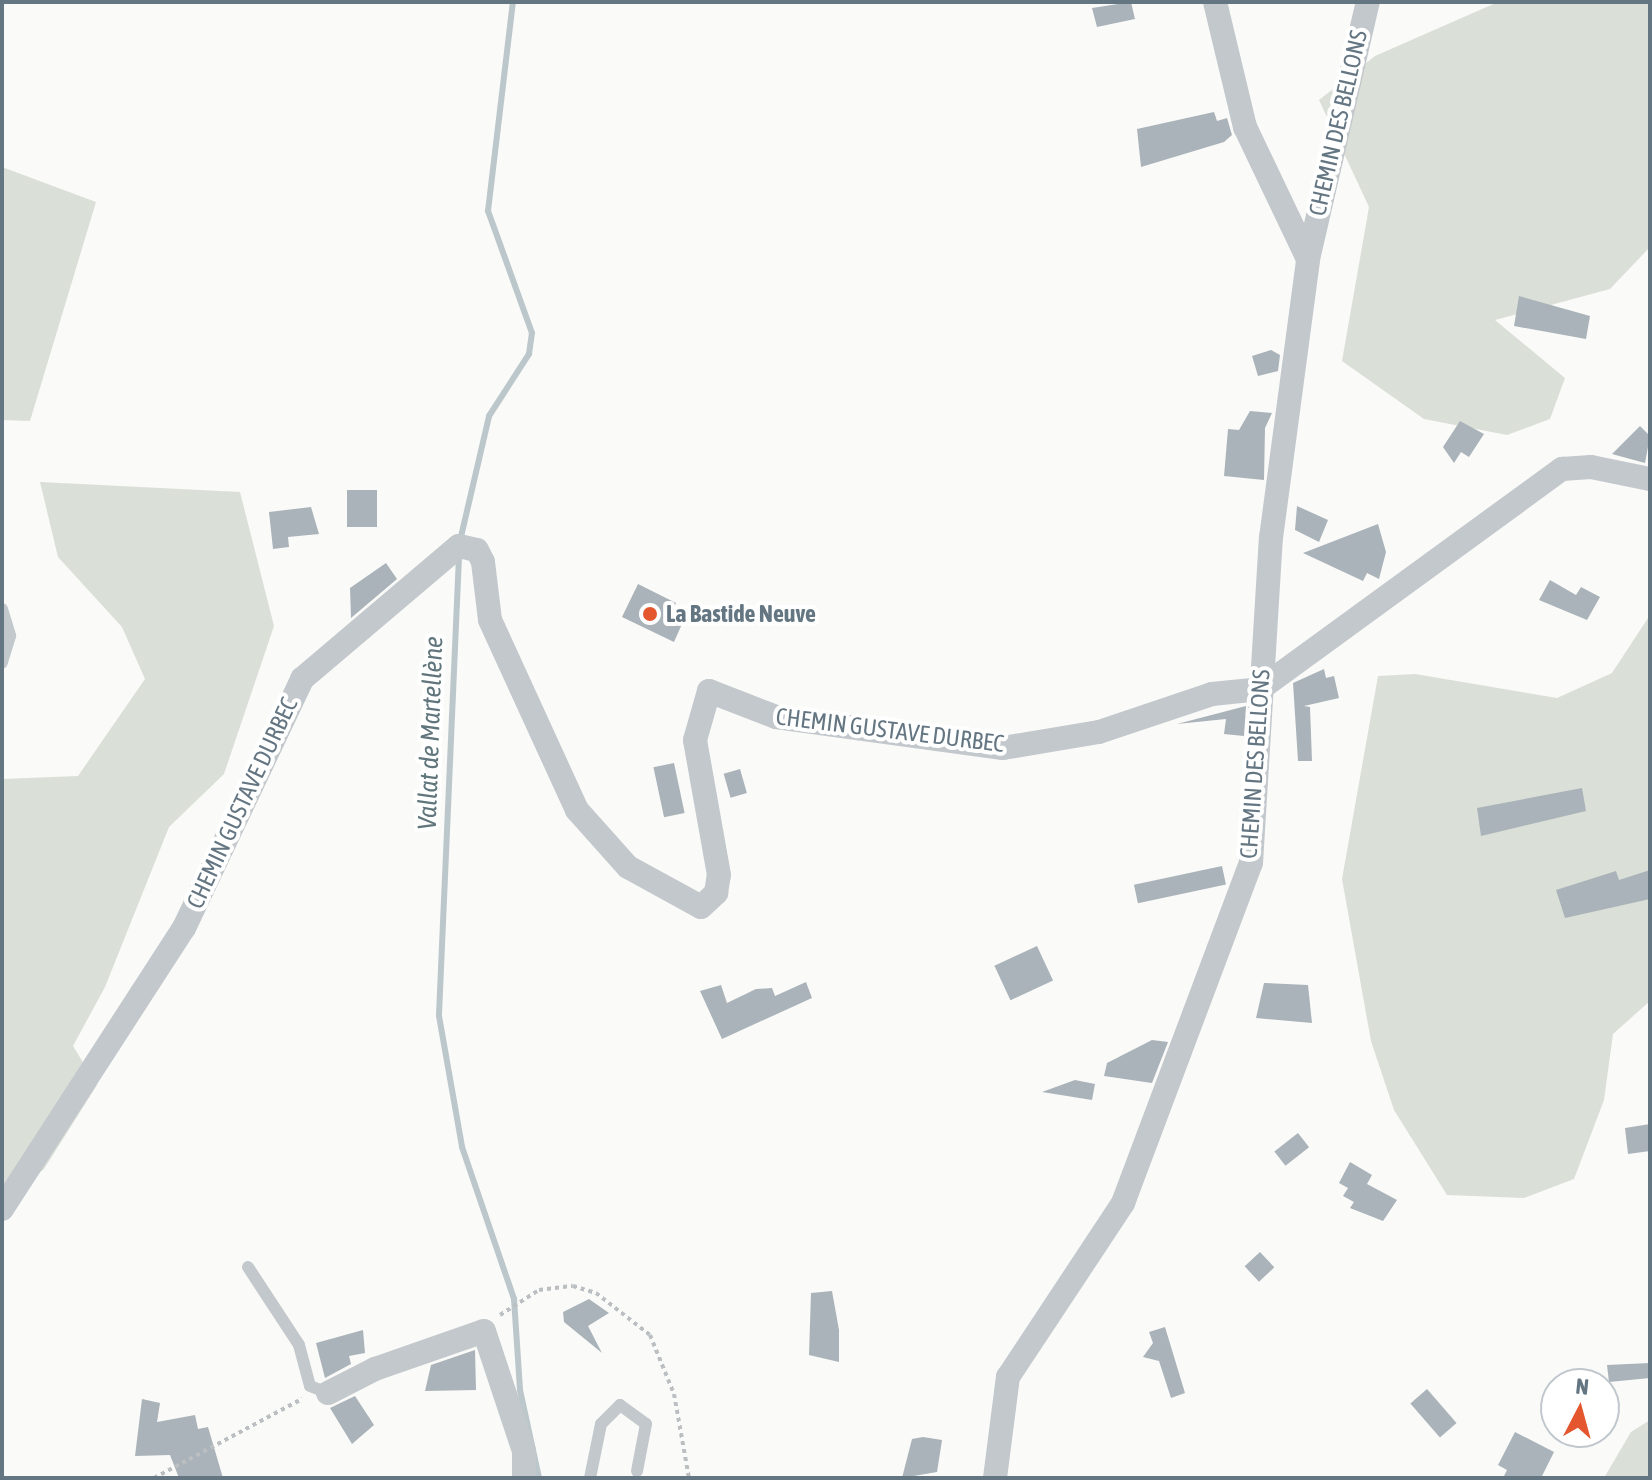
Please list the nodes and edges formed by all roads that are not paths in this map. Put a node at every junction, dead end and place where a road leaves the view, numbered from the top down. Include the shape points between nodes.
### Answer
1 (1215, 2) edge
2 (1368, 2) edge
3 (1308, 259) junction
4 (1650, 479) edge
5 (2, 609) edge
6 (2, 663) edge
7 (1260, 689) junction
8 (2, 1209) edge
9 (248, 1267) dead end
10 (328, 1393) joint
11 (637, 1471) dead end
12 (524, 1478) edge
13 (590, 1478) edge
14 (995, 1478) edge

1 - 3 street via 1245,127
2 - 3 street, CHEMIN DES BELLONS
3 - 7 street, CHEMIN DES BELLONS via 1271,538
4 - 7 street via 1591,467 1562,469
5 - 6 lane via 10,636
7 - 8 street, CHEMIN GUSTAVE DURBEC via 1212,694 1099,732 1003,748 776,717 716,688 699,714 695,740 719,875 708,903 691,905 628,867 577,810 490,620 483,562 477,550 459,546 302,679 184,928 123,1012 43,1152
7 - 14 street, CHEMIN DES BELLONS via 1251,863 1123,1203 1008,1377
9 - 10 lane via 299,1345 310,1386
10 - 12 street via 484,1331 524,1451
11 - 13 lane via 646,1424 620,1405 601,1424

